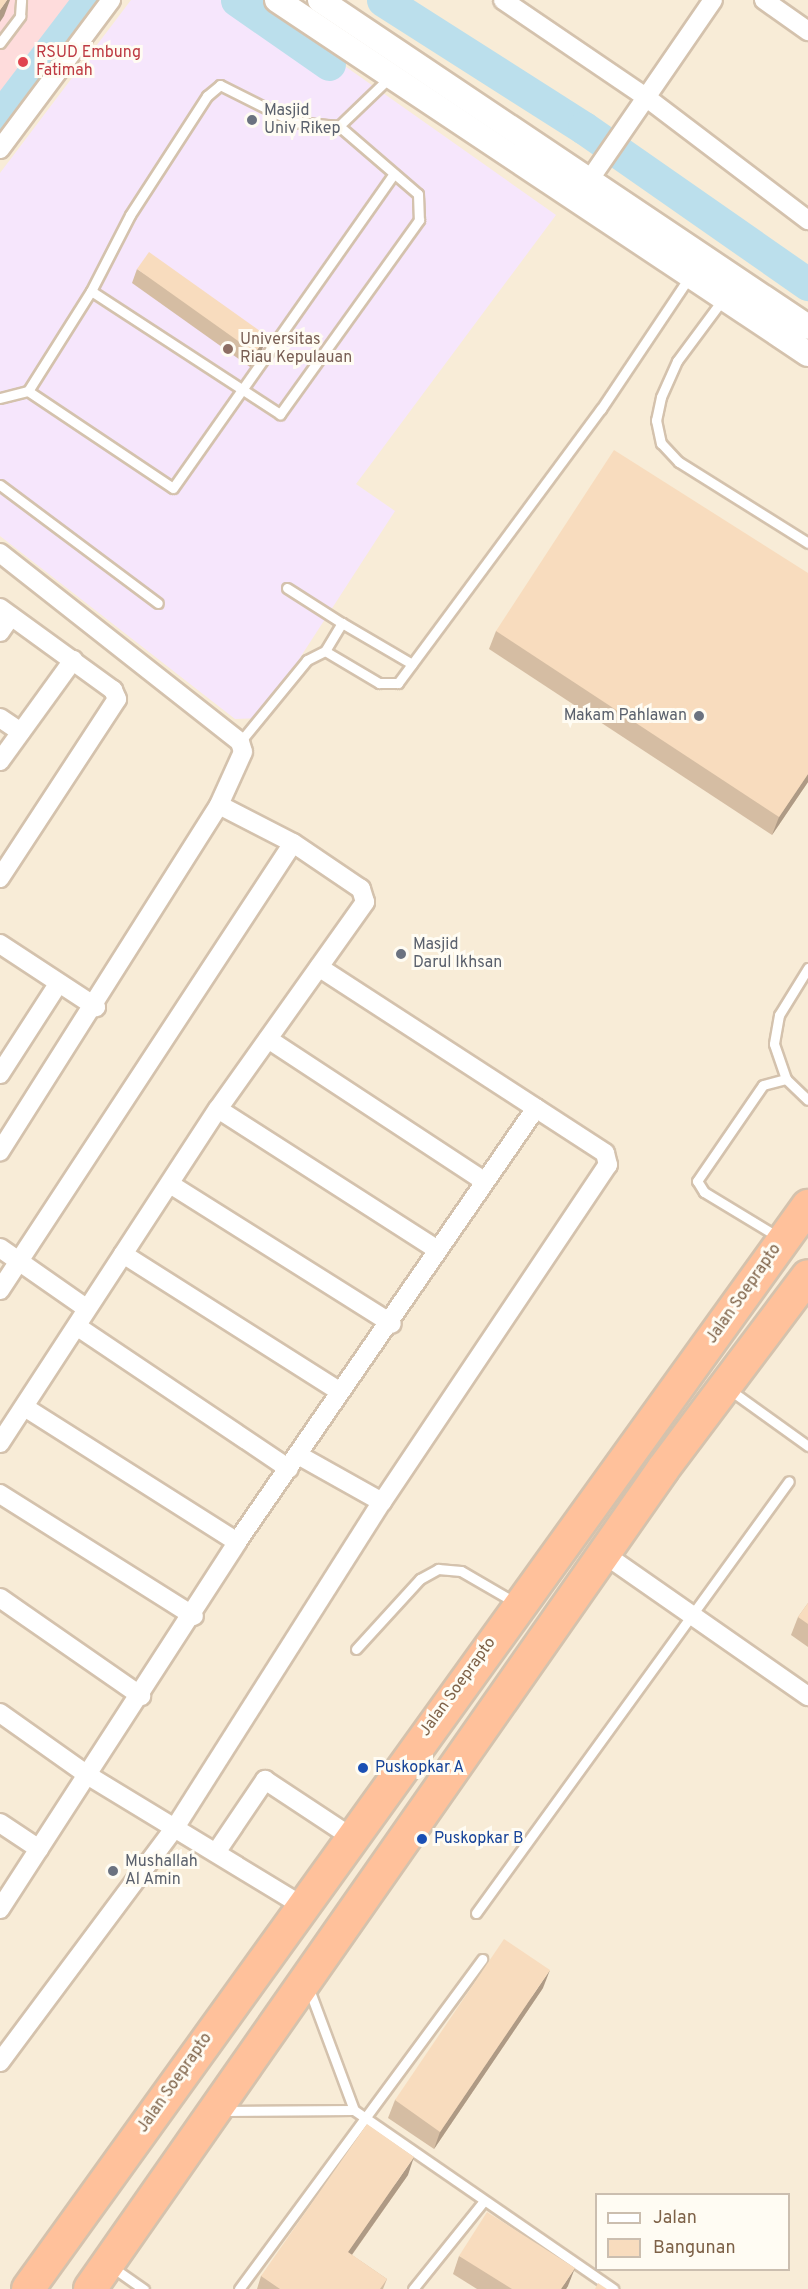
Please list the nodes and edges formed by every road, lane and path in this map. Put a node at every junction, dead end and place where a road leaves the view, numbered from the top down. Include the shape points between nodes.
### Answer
1 (21, 0) edge
2 (111, 0) edge
3 (277, 0) edge
4 (320, 0) edge
5 (503, 0) edge
6 (713, 0) edge
7 (764, 0) edge
8 (808, 31) edge
9 (0, 43) edge
10 (405, 57) junction
11 (390, 77) junction
12 (647, 98) junction
13 (339, 126) junction
14 (0, 149) edge
15 (394, 174) junction
16 (590, 179) junction
17 (808, 220) edge
18 (688, 279) junction
19 (731, 288) junction
20 (91, 291) junction
21 (808, 327) edge
22 (808, 354) edge
23 (28, 391) junction
24 (242, 393) junction
25 (0, 398) edge
26 (0, 485) edge
27 (808, 543) edge
28 (0, 553) edge
29 (287, 588) dead end
30 (159, 603) dead end
31 (6, 612) edge
32 (342, 624) junction
33 (0, 632) edge
34 (325, 651) junction
35 (73, 660) junction
36 (412, 664) junction
37 (0, 718) edge
38 (21, 732) junction
39 (240, 742) junction
40 (0, 760) edge
41 (219, 805) junction
42 (293, 843) junction
43 (0, 878) edge
44 (0, 944) edge
45 (319, 967) junction
46 (808, 968) edge
47 (58, 984) junction
48 (96, 1007) junction
49 (268, 1039) junction
50 (0, 1074) edge
51 (786, 1079) junction
52 (808, 1101) edge
53 (536, 1108) junction
54 (218, 1109) junction
55 (0, 1152) edge
56 (484, 1181) junction
57 (170, 1184) junction
58 (808, 1206) edge
59 (782, 1239) junction
60 (0, 1248) edge
61 (436, 1249) junction
62 (123, 1254) junction
63 (20, 1262) junction
64 (808, 1276) edge
65 (0, 1290) edge
66 (86, 1308) junction
67 (392, 1324) junction
68 (78, 1327) junction
69 (725, 1387) junction
70 (339, 1391) junction
71 (26, 1408) junction
72 (0, 1443) edge
73 (808, 1446) edge
74 (634, 1450) junction
75 (294, 1462) junction
76 (663, 1469) junction
77 (789, 1480) dead end
78 (0, 1494) edge
79 (382, 1502) junction
80 (237, 1542) junction
81 (607, 1556) junction
82 (0, 1598) edge
83 (518, 1605) junction
84 (689, 1615) junction
85 (194, 1616) junction
86 (356, 1649) dead end
87 (141, 1696) junction
88 (808, 1696) edge
89 (0, 1713) edge
90 (89, 1776) junction
91 (0, 1823) edge
92 (176, 1826) junction
93 (351, 1837) junction
94 (39, 1849) junction
95 (217, 1851) junction
96 (302, 1905) junction
97 (0, 1909) edge
98 (476, 1913) dead end
99 (482, 1959) dead end
100 (305, 1978) junction
101 (0, 2062) edge
102 (354, 2110) junction
103 (216, 2111) junction
104 (366, 2119) junction
105 (483, 2202) junction
106 (108, 2264) junction
107 (28, 2289) edge
108 (90, 2289) edge
109 (144, 2289) edge
110 (239, 2289) edge
111 (413, 2289) edge
112 (613, 2289) edge

1 - 9 lane via 20,16
2 - 14 street
3 - 11 main road
4 - 10 main road
5 - 12 street
6 - 12 street
7 - 8 street
10 - 11 lane
10 - 16 main road
11 - 13 lane
11 - 18 main road
12 - 16 street
12 - 17 street
13 - 15 lane
13 - 20 lane via 294,122 228,88 213,89 130,215
15 - 24 lane
15 - 24 lane via 418,194 419,220 287,411 274,413
16 - 19 main road
18 - 19 main road
18 - 36 lane via 602,409
19 - 21 main road
19 - 22 main road
19 - 27 lane via 677,361 661,397 656,420 661,444 679,462
20 - 23 lane
20 - 24 lane
23 - 24 lane via 173,488
23 - 25 lane
26 - 30 lane
28 - 39 street
29 - 32 lane
31 - 33 street
31 - 35 street
32 - 34 lane
32 - 36 lane
34 - 36 lane via 389,685
34 - 39 lane via 308,660
35 - 38 street
35 - 43 street via 113,690 116,705
37 - 38 street
38 - 40 street
39 - 41 street via 241,757
41 - 42 street
41 - 48 street
42 - 45 street via 361,889 366,899
42 - 63 street
44 - 47 street
45 - 49 street
45 - 53 street
46 - 51 lane via 775,1029 778,1061
47 - 48 street
47 - 50 street
48 - 55 street
49 - 54 street
49 - 56 street
51 - 52 lane
51 - 59 lane via 763,1085 697,1181 704,1192
53 - 56 street
53 - 79 street via 604,1153 608,1165
54 - 57 street
54 - 61 street
56 - 61 street
57 - 62 street
57 - 67 street
58 - 59 highway, Jalan Soeprapto
59 - 74 highway, Jalan Soeprapto
60 - 63 street
61 - 67 street
62 - 66 street
62 - 70 street
63 - 65 street
63 - 66 street
64 - 69 highway
66 - 68 street
67 - 70 street
68 - 71 street
68 - 75 street
69 - 73 lane
69 - 76 highway
70 - 75 street
71 - 72 street
71 - 80 street
74 - 76 highway
74 - 83 highway, Jalan Soeprapto
75 - 79 street
75 - 80 street
76 - 81 highway
77 - 84 lane
78 - 85 street
79 - 92 street
80 - 85 street
81 - 84 street
81 - 100 highway
82 - 87 street
83 - 86 lane via 461,1571 438,1569 420,1579
83 - 93 highway, Jalan Soeprapto
84 - 88 street
84 - 98 lane
85 - 87 street
87 - 90 street
89 - 90 street
90 - 92 street
90 - 94 street
91 - 94 street
92 - 95 street
92 - 101 street
93 - 95 street via 265,1780
93 - 96 highway, Jalan Soeprapto
94 - 97 street
95 - 96 street
96 - 107 highway, Jalan Soeprapto
99 - 104 lane
100 - 102 lane
100 - 103 highway
102 - 103 lane
102 - 104 lane
103 - 106 highway
104 - 105 lane
104 - 110 lane
105 - 111 lane
105 - 112 lane
106 - 108 highway
106 - 109 lane

